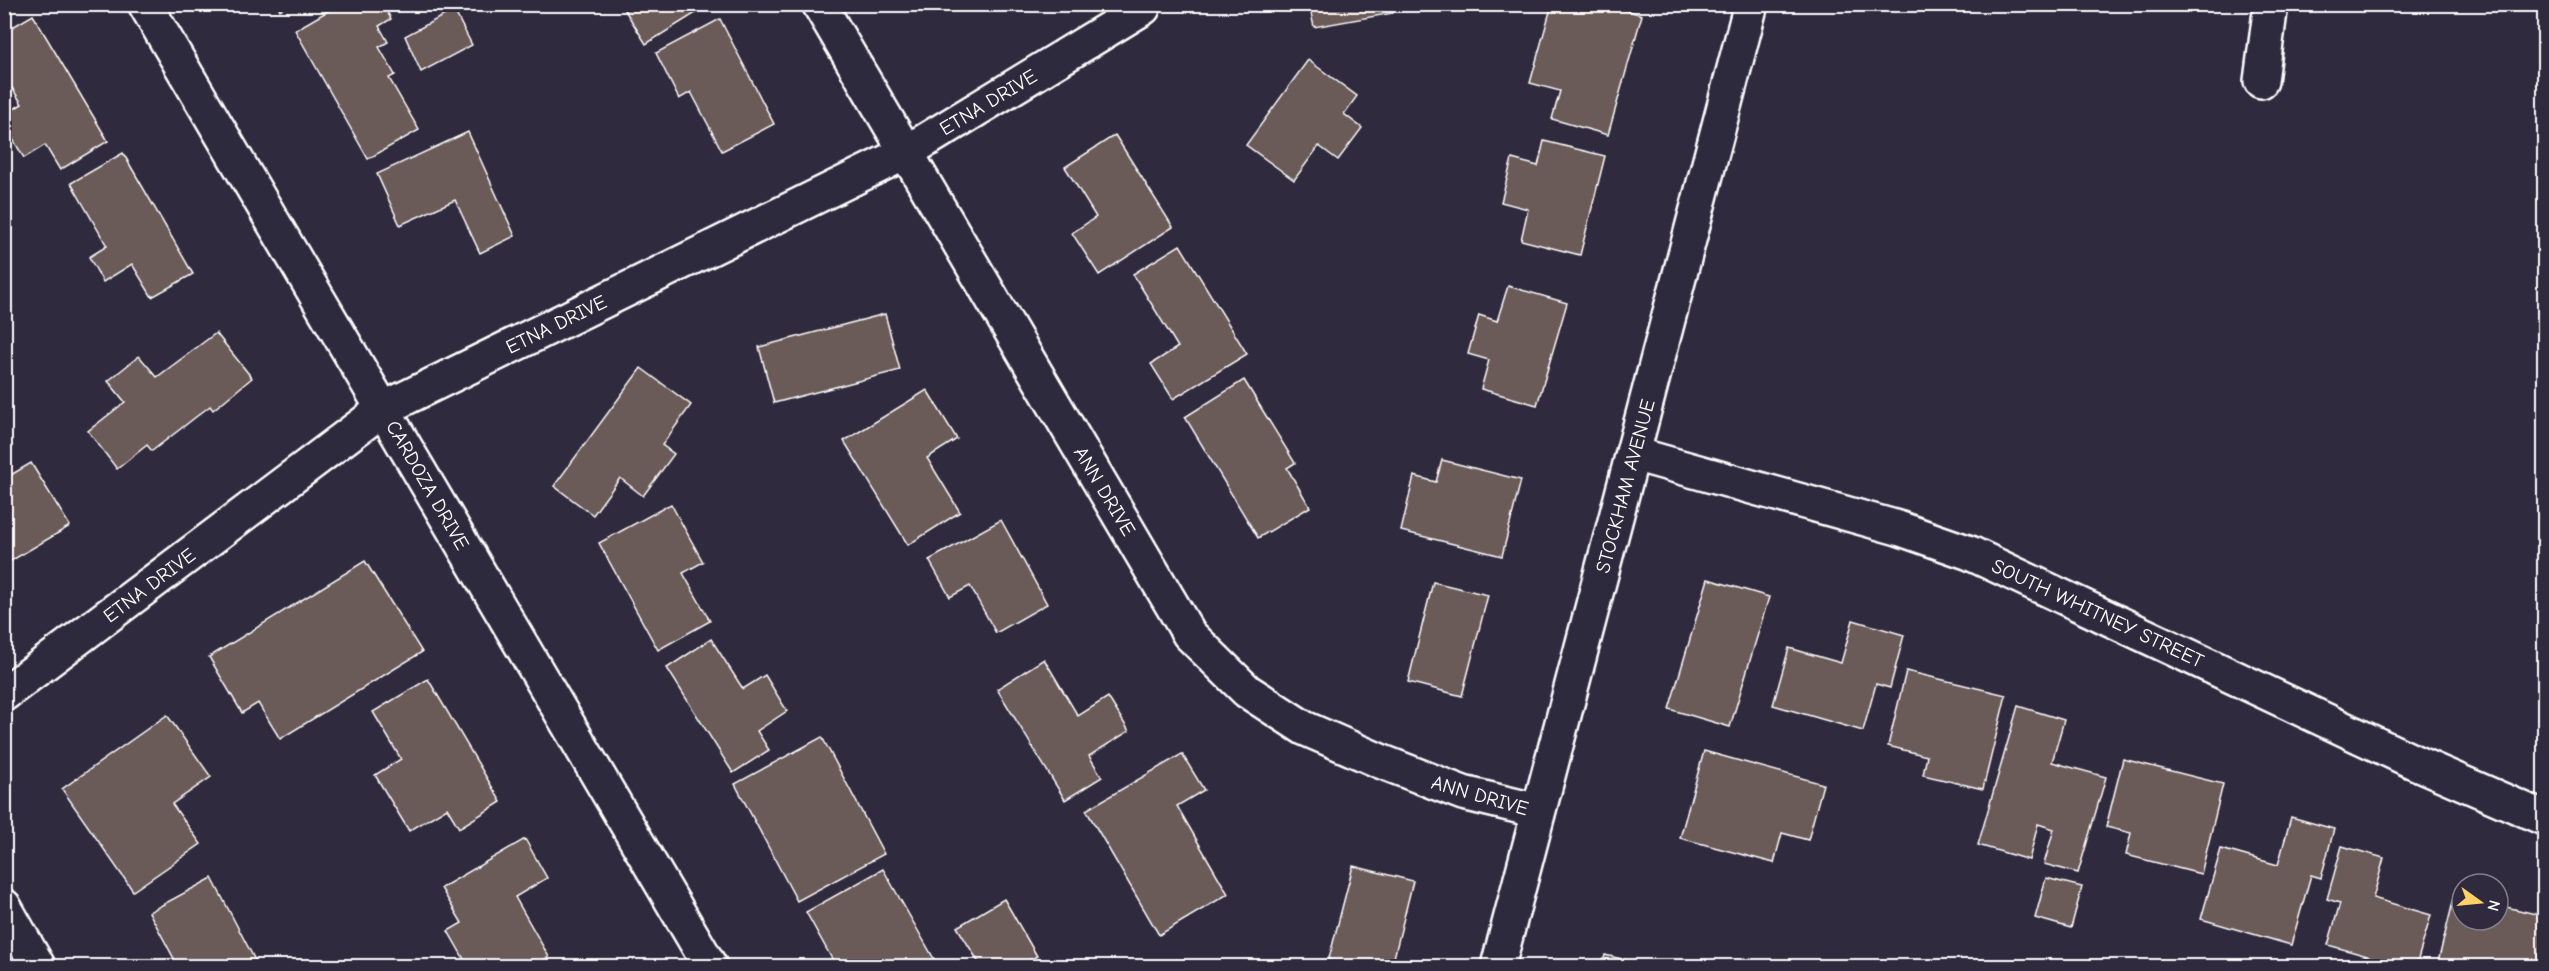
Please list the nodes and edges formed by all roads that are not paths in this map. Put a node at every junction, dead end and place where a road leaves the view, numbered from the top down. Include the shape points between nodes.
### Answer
1 (145, 4) edge
2 (819, 4) edge
3 (1751, 4) edge
4 (2271, 4) edge
5 (1143, 8) dead end
6 (2261, 81) dead end
7 (905, 153) junction
8 (383, 409) junction
9 (1634, 454) junction
10 (4, 694) edge
11 (1538, 812) junction
12 (2544, 818) edge
13 (4, 906) edge
14 (38, 966) edge
15 (710, 966) edge
16 (1498, 966) edge

1 - 8 street, CARDOZA DRIVE
2 - 7 street, ANN DRIVE
3 - 9 street, STOCKHAM AVENUE
4 - 6 street
5 - 7 street, ETNA DRIVE
7 - 8 street, ETNA DRIVE
7 - 11 street, ANN DRIVE via 1190,634 1247,691 1304,728 1463,793
8 - 10 street, ETNA DRIVE
8 - 15 street, CARDOZA DRIVE
9 - 11 street, STOCKHAM AVENUE
9 - 12 street, SOUTH WHITNEY STREET via 1898,528 1970,553 2412,761
11 - 16 street, STOCKHAM AVENUE
13 - 14 street

